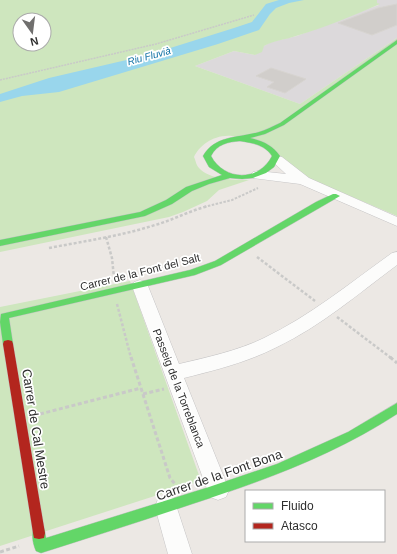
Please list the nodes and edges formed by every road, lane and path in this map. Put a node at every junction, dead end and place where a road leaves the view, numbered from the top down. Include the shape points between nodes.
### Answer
1 (254, 16) dead end
2 (397, 42) edge
3 (0, 80) edge
4 (282, 124) junction
5 (240, 139) junction
6 (276, 147) junction
7 (208, 160) junction
8 (231, 175) junction
9 (260, 181) junction
10 (304, 181) junction
11 (189, 189) junction
12 (336, 196) junction
13 (397, 222) edge
14 (106, 237) junction
15 (0, 243) edge
16 (45, 249) dead end
17 (397, 257) edge
18 (140, 286) junction
19 (115, 292) junction
20 (4, 316) joint
21 (176, 379) junction
22 (141, 388) junction
23 (143, 394) junction
24 (397, 408) edge
25 (37, 415) dead end
26 (218, 490) junction
27 (175, 504) junction
28 (42, 546) joint
29 (180, 554) edge

1 - 3 path via 156,44
2 - 4 street
4 - 5 street via 263,133
4 - 6 street
5 - 6 street
5 - 7 street via 226,140 215,145 208,152
6 - 9 street via 273,167
6 - 10 street via 292,173
7 - 8 street via 213,168
7 - 11 street
8 - 9 street
8 - 11 street
9 - 10 street
9 - 14 path via 232,200 192,210 157,225
10 - 12 street
11 - 15 street via 169,202 142,214
12 - 13 street
12 - 18 street, Carrer de la Font del Salt via 218,263 192,273
14 - 16 path
14 - 19 path via 112,258
17 - 21 street via 291,332 270,343
18 - 19 street, Carrer de la Font del Salt
18 - 21 street, Passeig de la Torreblanca
19 - 20 street, Carrer de la Font del Salt
19 - 22 path via 125,339
20 - 28 street, Carrer de Cal Mestre
21 - 23 path
21 - 26 street, Passeig de la Torreblanca
22 - 23 path
22 - 25 path
23 - 27 path via 170,478 179,488
24 - 26 street, Carrer de la Font Bona via 353,437 273,471
26 - 27 street, Carrer de la Font Bona
27 - 28 street, Carrer de la Font Bona
27 - 29 street

